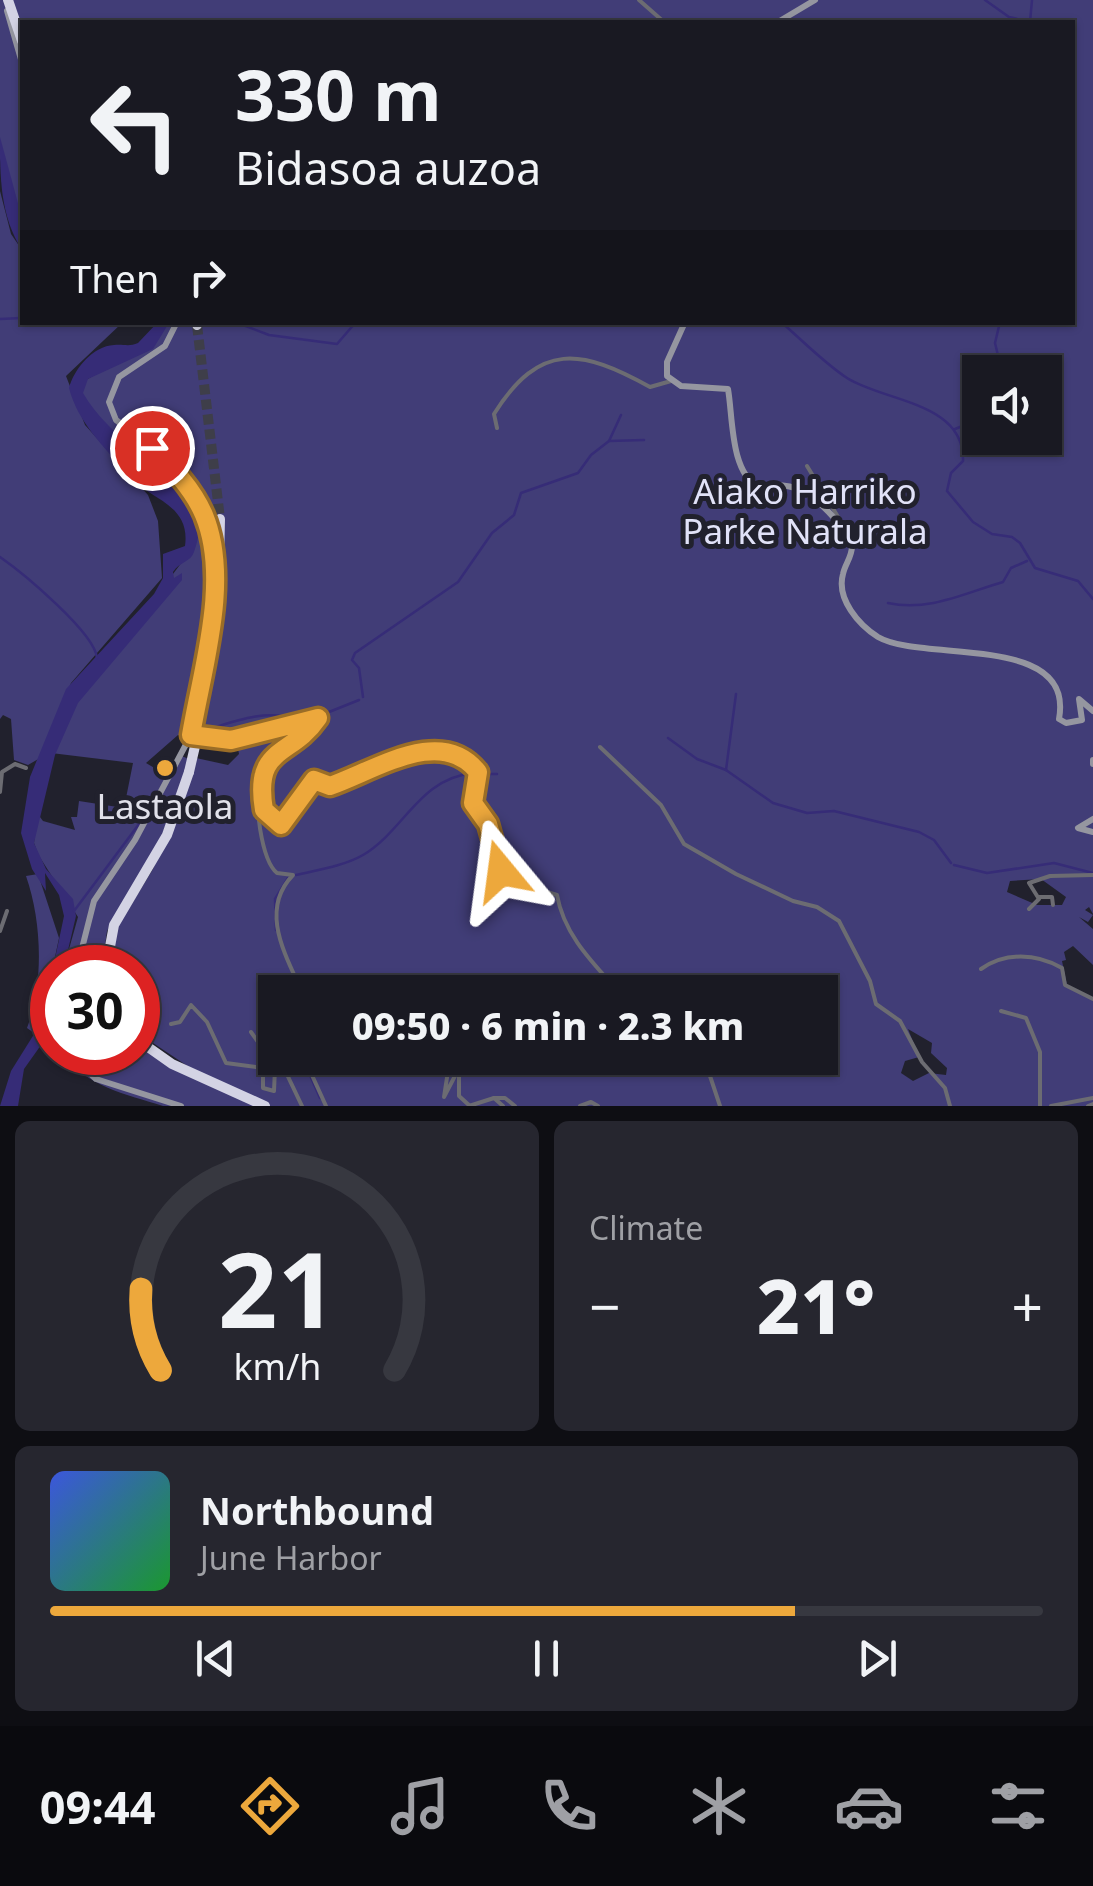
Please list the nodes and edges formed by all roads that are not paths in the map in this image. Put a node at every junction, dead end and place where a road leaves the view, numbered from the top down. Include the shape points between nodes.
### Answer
1 (8, 0) edge
2 (639, 0) edge
3 (815, 0) edge
4 (662, 20) edge
5 (781, 20) edge
6 (20, 35) edge
7 (20, 54) edge
8 (175, 325) edge
9 (684, 325) edge
10 (671, 380) junction
11 (497, 428) dead end
12 (807, 466) dead end
13 (220, 519) tunnel mouth
14 (845, 530) junction
15 (1093, 711) edge
16 (195, 732) junction
17 (600, 747) dead end
18 (26, 768) dead end
19 (261, 775) junction
20 (0, 792) edge
21 (1093, 820) edge
22 (1093, 832) edge
23 (1093, 875) edge
24 (1038, 897) junction
25 (1053, 905) dead end
26 (1028, 909) dead end
27 (7, 910) dead end
28 (0, 931) edge
29 (82, 945) edge
30 (111, 945) edge
31 (980, 968) dead end
32 (296, 975) edge
33 (605, 975) edge
34 (1093, 998) edge
35 (1001, 1011) dead end
36 (172, 1024) dead end
37 (251, 1032) dead end
38 (258, 1042) edge
39 (160, 1054) edge
40 (258, 1067) edge
41 (92, 1075) edge
42 (262, 1075) edge
43 (276, 1075) edge
44 (288, 1075) edge
45 (311, 1075) edge
46 (447, 1075) edge
47 (455, 1075) edge
48 (457, 1075) edge
49 (710, 1075) edge
50 (494, 1098) junction
51 (1091, 1102) edge
52 (182, 1106) edge
53 (265, 1106) edge
54 (302, 1106) edge
55 (326, 1106) edge
56 (470, 1106) edge
57 (503, 1106) edge
58 (514, 1106) edge
59 (580, 1106) edge
60 (598, 1106) edge
61 (720, 1106) edge
62 (950, 1106) edge
63 (1040, 1106) edge
64 (1051, 1106) edge

1 - 6 highway
1 - 7 street
2 - 4 street
3 - 5 street
8 - 16 street via 164,346 119,377 110,402 120,424 176,472 208,526 211,611
9 - 10 street via 666,366
10 - 11 street via 650,387 608,366 552,358 532,368 502,401 494,414
10 - 14 street via 728,389 737,454 752,484 803,489
12 - 14 street
13 - 16 highway via 216,618
14 - 15 street via 852,550 841,582 865,628 900,647 990,652 1039,670 1056,691 1059,719 1066,723 1082,720 1079,700
16 - 19 street via 231,740 318,718 269,758
16 - 29 street via 94,900
16 - 30 highway, bridge via 167,835 116,922
17 - 62 street via 660,804 684,844 840,921 876,1004 900,1021
18 - 20 street via 14,764 2,772
19 - 32 street via 254,799 267,862 277,873 293,875 276,898 276,923
19 - 33 street via 264,810 281,825 314,780 330,786 398,758 446,749 465,756 478,772 473,803 488,824 505,879 557,895 572,936
21 - 22 street via 1078,828
23 - 24 street via 1026,885
24 - 25 street via 1052,897
24 - 26 street
27 - 28 street
31 - 34 street via 1002,957 1045,960 1062,968 1065,986
35 - 63 street via 1026,1018 1040,1052
36 - 40 street via 191,1005 226,1063
37 - 38 street
39 - 53 highway
41 - 52 street
42 - 43 street via 270,1092 277,1088
44 - 54 street
45 - 55 street
46 - 47 street via 444,1097
48 - 56 street via 459,1096
49 - 61 street
50 - 56 street
50 - 57 street
50 - 58 street
51 - 64 street
59 - 60 street

